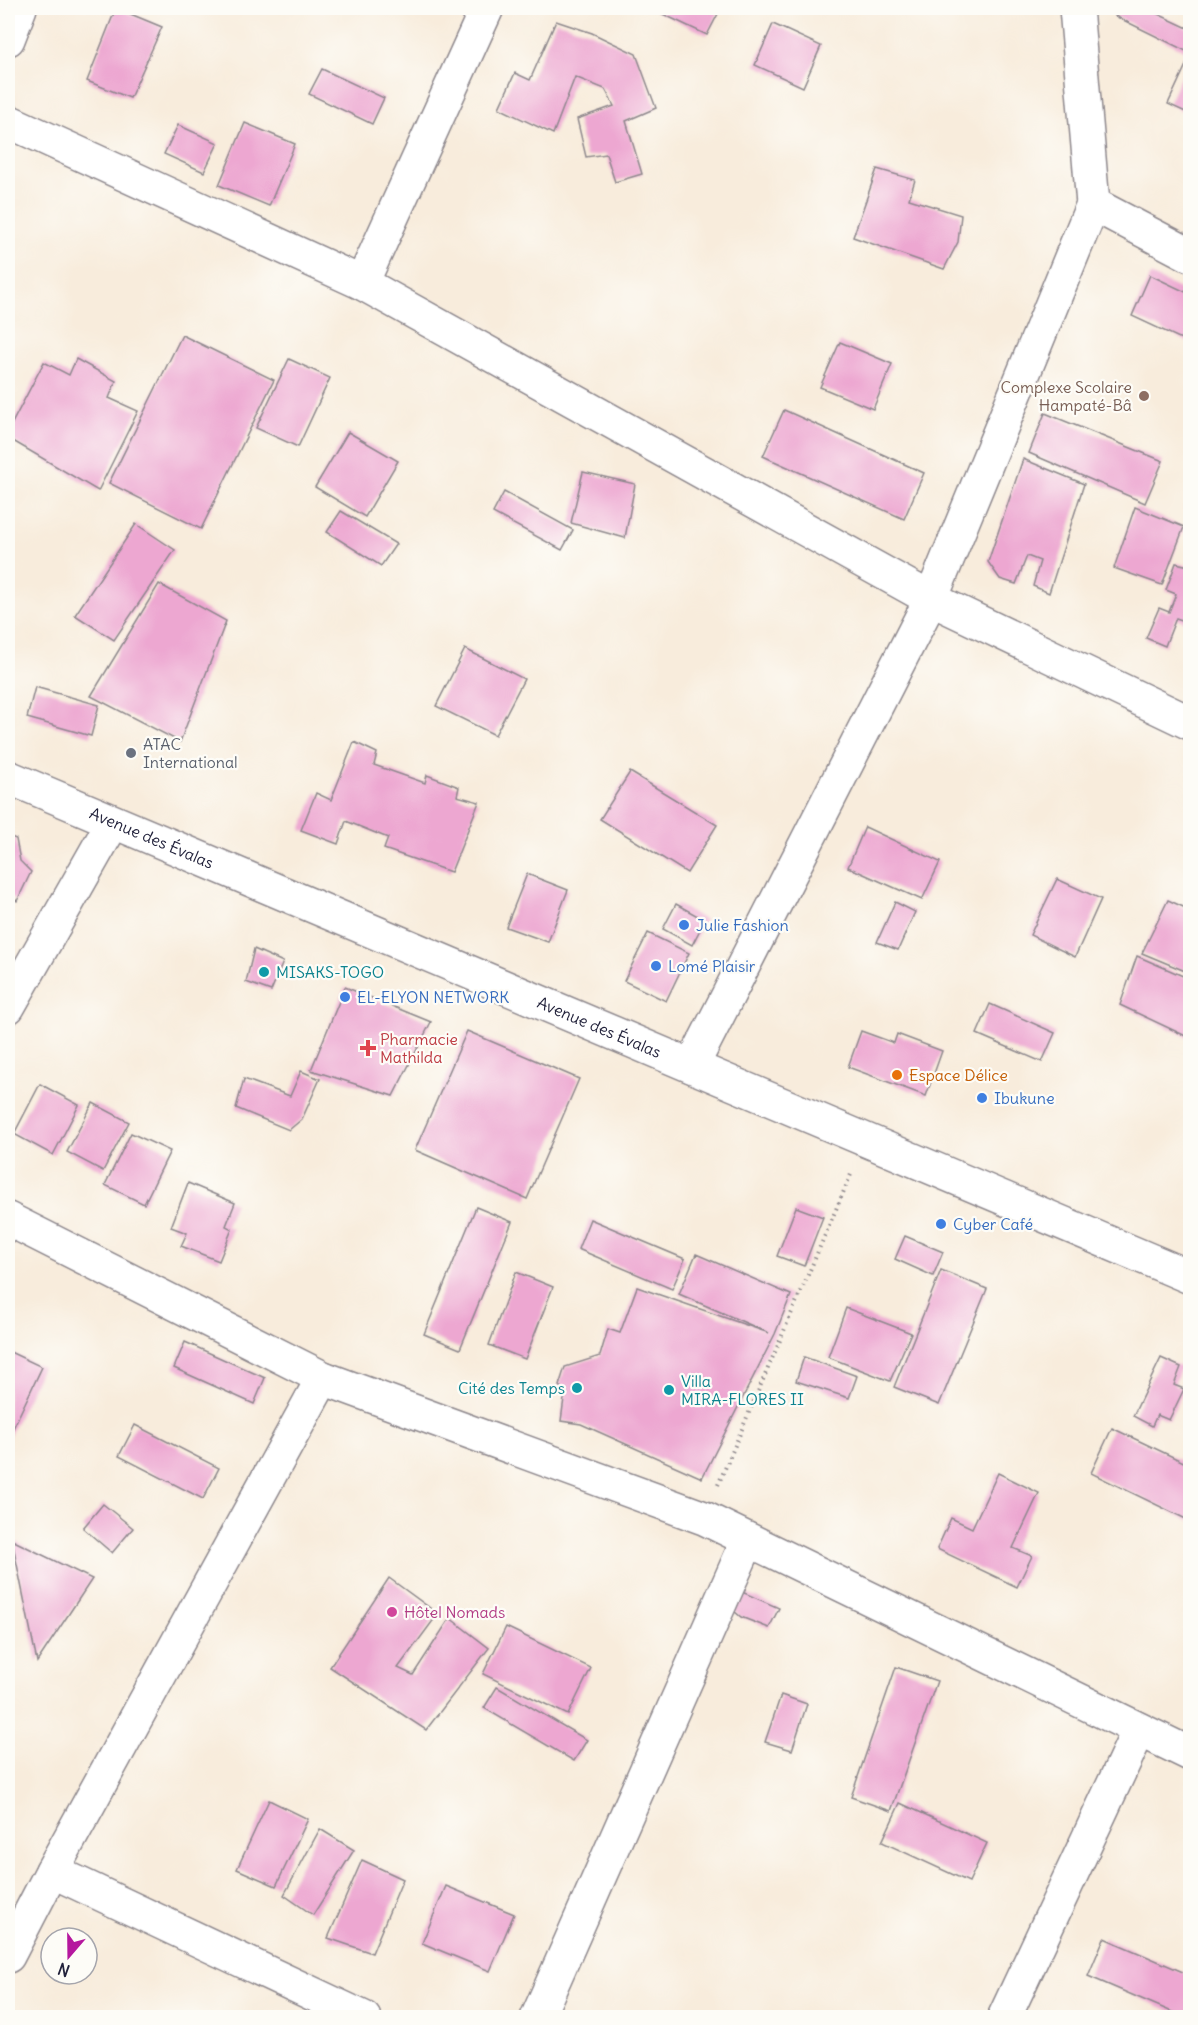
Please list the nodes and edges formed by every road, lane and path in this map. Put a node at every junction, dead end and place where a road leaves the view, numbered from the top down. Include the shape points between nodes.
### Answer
1 (20, 8) edge
2 (487, 8) edge
3 (1076, 8) edge
4 (8, 39) edge
5 (8, 122) edge
6 (1093, 204) junction
7 (1191, 255) edge
8 (362, 283) junction
9 (931, 600) junction
10 (1191, 723) edge
11 (8, 777) edge
12 (113, 822) junction
13 (8, 1007) edge
14 (692, 1066) junction
15 (866, 1139) junction
16 (8, 1219) edge
17 (1191, 1277) edge
18 (323, 1378) junction
19 (704, 1518) junction
20 (748, 1540) junction
21 (1139, 1730) junction
22 (1191, 1754) edge
23 (52, 1871) junction
24 (8, 1956) edge
25 (364, 2018) edge
26 (537, 2018) edge
27 (1004, 2018) edge

1 - 4 street
2 - 8 street
3 - 6 street
5 - 8 street
6 - 7 street
6 - 9 street
8 - 9 street
9 - 10 street
9 - 14 street
11 - 12 street, Avenue des Évalas
12 - 13 street
12 - 14 street, Avenue des Évalas
14 - 15 street, Avenue des Évalas
15 - 17 street, Avenue des Évalas
15 - 19 path
16 - 18 street
18 - 19 street
18 - 23 street
19 - 20 street
20 - 21 street
20 - 26 street
21 - 22 street
21 - 27 street
23 - 24 street
23 - 25 street

